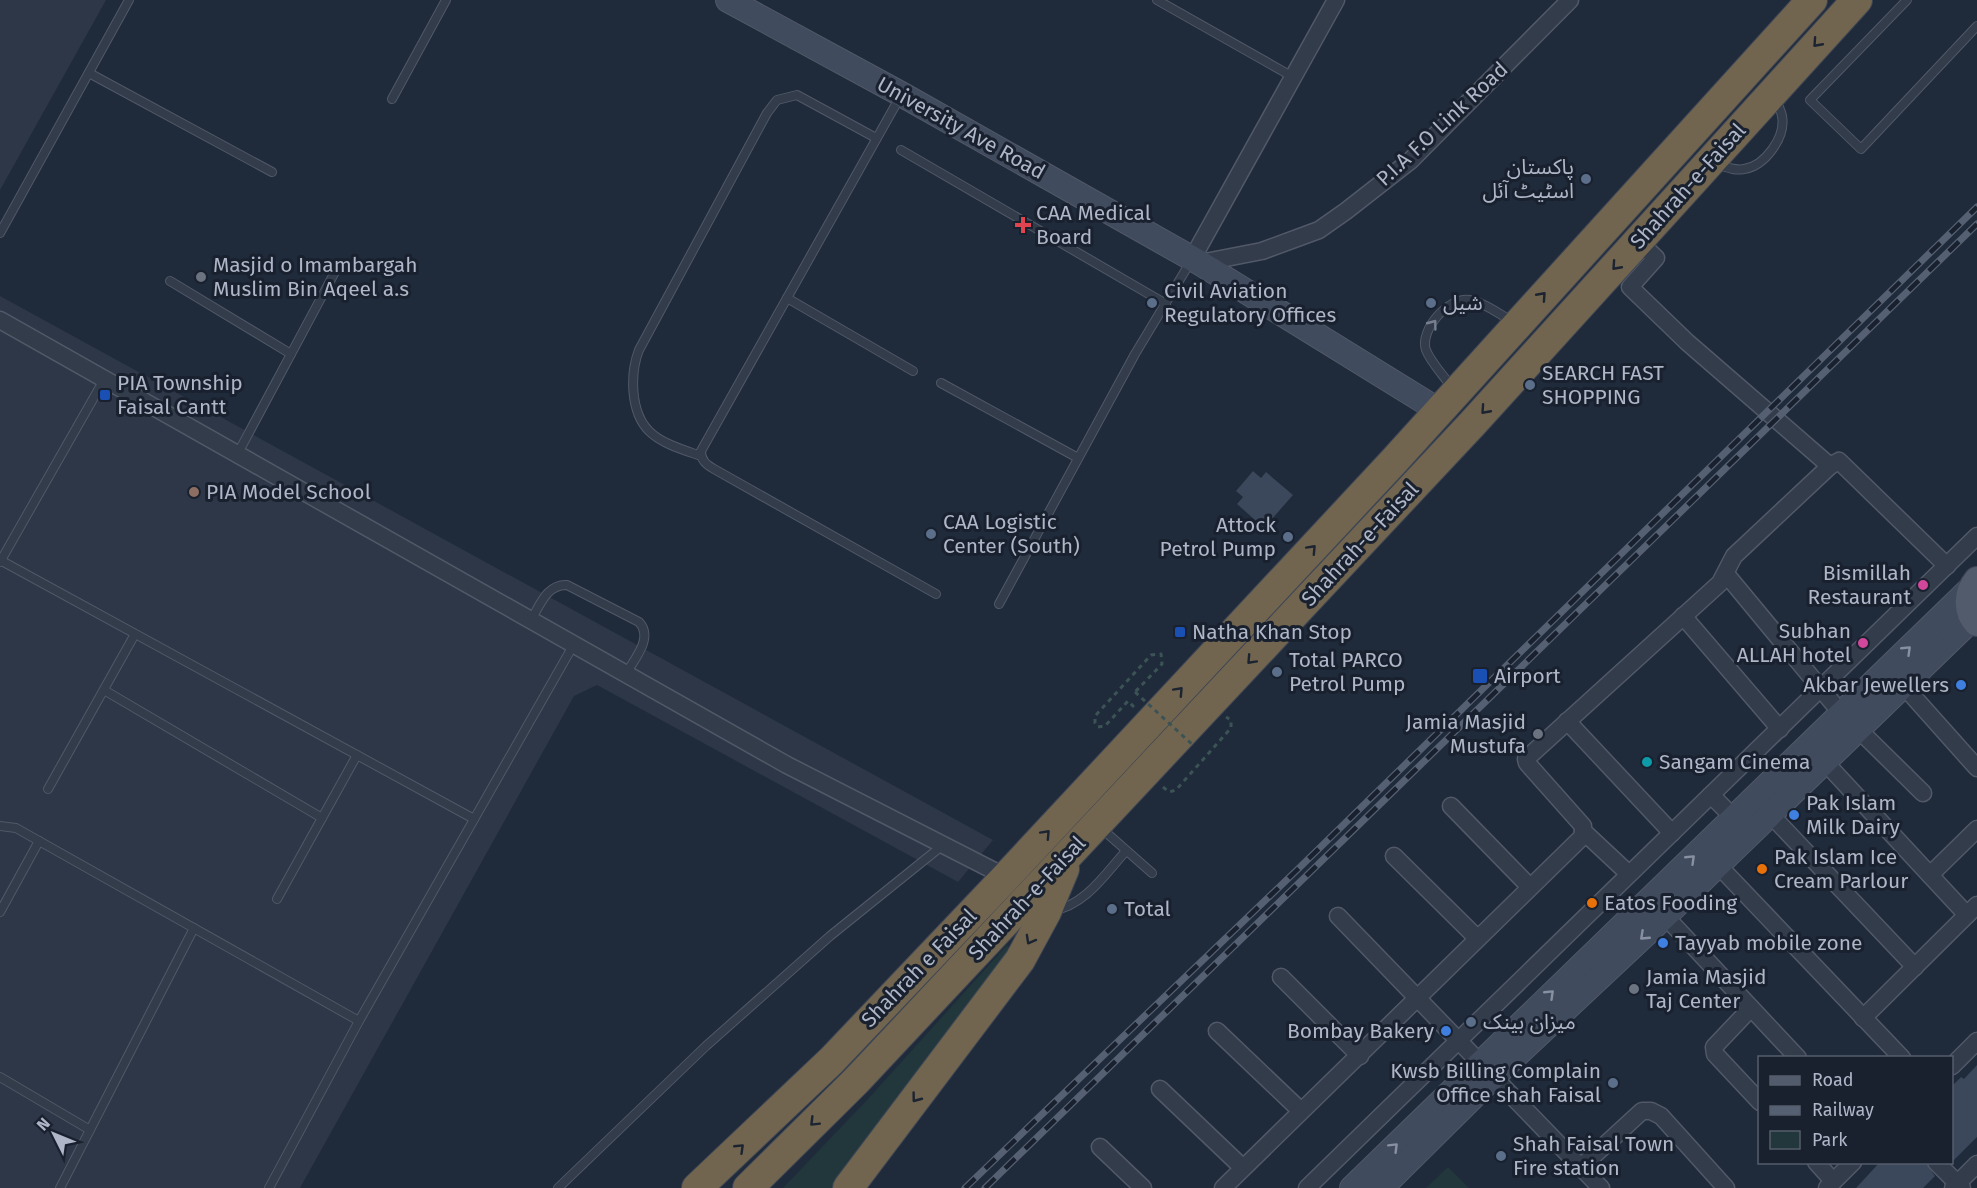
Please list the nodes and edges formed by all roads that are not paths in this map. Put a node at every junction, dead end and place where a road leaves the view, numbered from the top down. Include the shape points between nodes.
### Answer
1 (129, 0) edge
2 (446, 0) edge
3 (728, 0) edge
4 (1157, 0) edge
5 (1336, 0) edge
6 (1570, 0) edge
7 (1812, 0) edge
8 (1857, 0) edge
9 (1907, 0) edge
10 (1977, 26) edge
11 (89, 73) junction
12 (1293, 77) junction
13 (901, 94) junction
14 (392, 99) dead end
15 (876, 138) junction
16 (901, 150) dead end
17 (273, 172) dead end
18 (0, 233) edge
19 (1638, 241) junction
20 (1196, 261) junction
21 (336, 270) dead end
22 (170, 281) dead end
23 (786, 298) junction
24 (1166, 304) junction
25 (0, 320) edge
26 (1517, 324) junction
27 (291, 354) junction
28 (913, 372) dead end
29 (106, 378) junction
30 (941, 382) dead end
31 (1446, 401) junction
32 (238, 453) junction
33 (701, 456) junction
34 (1078, 458) junction
35 (1830, 466) junction
36 (1977, 536) edge
37 (0, 561) edge
38 (1947, 566) junction
39 (1726, 574) junction
40 (1974, 584) edge
41 (936, 594) dead end
42 (999, 604) dead end
43 (1683, 616) junction
44 (531, 620) junction
45 (1975, 620) edge
46 (135, 634) junction
47 (574, 645) junction
48 (626, 674) junction
49 (1903, 685) junction
50 (104, 690) junction
51 (1821, 690) junction
52 (1850, 721) junction
53 (1567, 722) junction
54 (1780, 729) junction
55 (357, 755) junction
56 (1824, 761) junction
57 (1977, 768) edge
58 (48, 789) dead end
59 (1923, 793) dead end
60 (1712, 795) junction
61 (1451, 806) dead end
62 (1770, 814) junction
63 (322, 818) junction
64 (1734, 818) junction
65 (474, 819) junction
66 (1096, 824) junction
67 (0, 826) edge
68 (1977, 829) edge
69 (1583, 831) junction
70 (1672, 833) junction
71 (39, 841) junction
72 (942, 845) junction
73 (1073, 849) junction
74 (1126, 850) junction
75 (1394, 856) dead end
76 (1718, 864) junction
77 (1152, 873) dead end
78 (1629, 874) junction
79 (1930, 875) junction
80 (1006, 877) junction
81 (1529, 886) junction
82 (278, 899) dead end
83 (1972, 910) edge
84 (0, 912) edge
85 (1046, 912) junction
86 (1338, 916) dead end
87 (1665, 916) junction
88 (194, 928) junction
89 (1477, 938) junction
90 (1914, 967) junction
91 (1281, 977) dead end
92 (1419, 997) junction
93 (1751, 1008) junction
94 (1863, 1018) junction
95 (359, 1021) junction
96 (1217, 1030) dead end
97 (1459, 1041) junction
98 (1977, 1041) edge
99 (1360, 1056) junction
100 (1796, 1056) edge
101 (1900, 1056) edge
102 (1953, 1065) edge
103 (1485, 1070) junction
104 (0, 1077) edge
105 (1160, 1089) dead end
106 (1758, 1100) edge
107 (1301, 1111) junction
108 (90, 1130) junction
109 (1100, 1147) dead end
110 (1817, 1164) edge
111 (1851, 1164) edge
112 (1938, 1164) edge
113 (1977, 1164) edge
114 (1581, 1167) junction
115 (1243, 1168) junction
116 (1830, 1185) edge
117 (1957, 1186) edge
118 (60, 1188) edge
119 (269, 1188) edge
120 (558, 1188) edge
121 (697, 1188) edge
122 (748, 1188) edge
123 (848, 1188) edge
124 (1143, 1188) edge
125 (1223, 1188) edge
126 (1307, 1188) edge
127 (1352, 1188) edge
128 (1381, 1188) edge
129 (1601, 1188) edge
130 (1726, 1188) edge

1 - 11 lane
2 - 14 lane
3 - 13 street, University Ave Road
4 - 12 lane
5 - 12 street
6 - 20 street, P.I.A F.O Link Road via 1410,161 1319,230 1262,251
26 -> 7 highway, Shahrah-e-Faisal
8 -> 19 highway, Shahrah-e-Faisal
9 - 10 lane via 1810,100 1861,149
11 - 17 lane
11 - 18 lane
12 - 20 street
13 - 15 lane
13 - 20 street, University Ave Road
15 - 23 lane
15 - 33 lane via 797,95 777,100 767,113 632,368 632,385 642,421 650,432
16 - 24 lane
19 - 35 street via 1656,258 1630,288
19 -> 66 highway, Shahrah-e-Faisal via 1473,423
20 - 24 lane
20 - 31 street, University Ave Road
21 - 27 lane
22 - 27 lane
23 - 28 lane
23 - 33 lane
24 - 34 lane
25 - 29 street
26 - 31 highway, Shahrah-e-Faisal
31 -> 26 lane via 1426,350 1425,337 1431,325 1451,304 1470,300
27 - 32 lane
29 - 32 street
29 - 37 lane
30 - 34 lane
80 -> 31 highway, Shahrah-e-Faisal
32 - 44 street
33 - 41 lane via 714,470
34 - 42 lane
35 - 38 street via 1842,463
35 - 39 street via 1734,556
36 - 38 street
37 - 46 lane
38 - 51 street
39 - 43 street
39 - 51 street
40 - 45 main road via 1968,601
52 -> 40 street
43 - 53 street
43 - 54 street
44 - 47 street
44 - 48 lane via 549,592 567,585 639,622 644,643
45 - 49 street
46 - 50 lane
46 - 55 lane
47 - 48 street
47 - 65 lane
48 - 72 street via 787,765
49 - 52 street
49 - 57 street
50 - 58 lane
50 - 63 lane
51 - 52 street
51 - 54 street
52 - 56 street
52 - 59 street
52 - 64 street
53 - 69 street via 1527,757 1527,763 1583,825
53 - 70 street
54 - 60 street
55 - 63 lane
55 - 65 lane
56 - 62 street
56 - 79 street
60 - 64 street
60 - 70 street
61 - 81 street
62 - 76 street
62 - 90 street
63 - 82 lane
103 -> 64 street
65 - 95 lane
66 - 73 highway, Shahrah-e-Faisal
66 - 74 lane
67 - 71 lane via 16,828
68 - 79 street
69 - 78 street
69 - 81 street via 1582,837
70 - 78 street
71 - 84 lane
71 - 88 lane
72 - 80 street
72 - 120 lane via 830,936 705,1046
73 - 85 highway
73 -> 122 highway, Shahrah-e-Faisal via 856,1081
74 - 77 lane
74 - 85 lane via 1075,904
75 - 89 street
76 - 87 street
76 - 94 street
78 - 97 street
79 - 83 street
121 -> 80 highway, Shahrah e Faisal via 832,1060
81 - 89 street
83 - 90 street
85 -> 123 highway via 1020,960
86 - 92 street
87 - 93 street
87 -> 103 street
88 - 95 lane
88 - 108 lane
89 - 92 street
90 - 94 street
91 - 99 street
92 - 97 street
92 - 99 street
93 - 100 street
93 - 106 street via 1714,1047 1715,1054
94 - 101 street
95 - 119 lane
96 - 107 street
97 - 103 street
97 - 126 street
98 - 102 street
99 - 107 street
103 - 114 street
127 -> 103 street
103 - 128 street
104 - 108 lane
105 - 115 street
107 - 115 street
108 - 118 lane
109 - 124 street
110 - 116 street
111 - 116 street
112 - 117 street
113 - 117 street
114 - 129 street
114 - 130 street via 1642,1111 1651,1111 1661,1116
115 - 125 street

